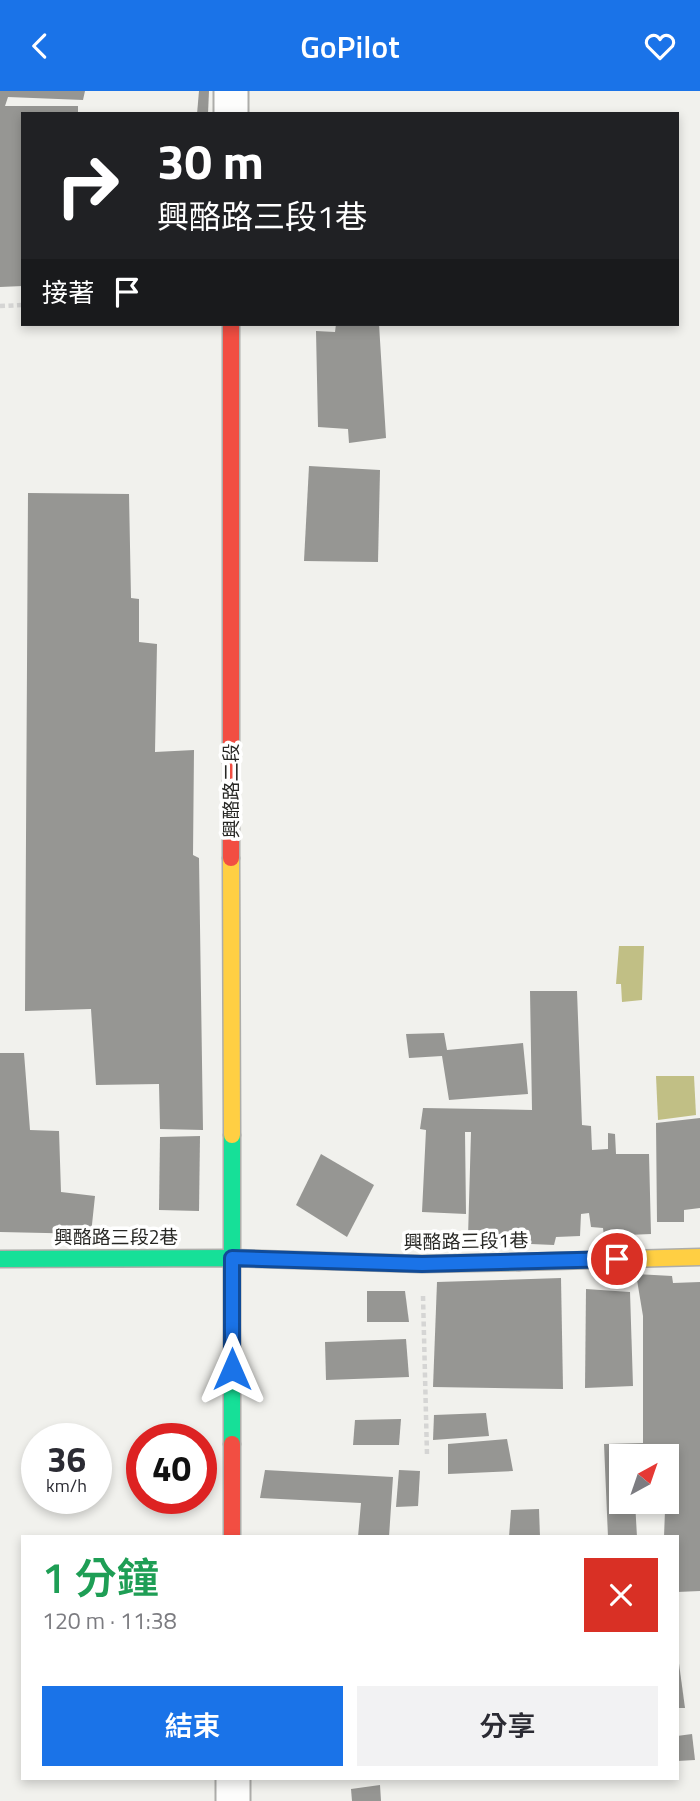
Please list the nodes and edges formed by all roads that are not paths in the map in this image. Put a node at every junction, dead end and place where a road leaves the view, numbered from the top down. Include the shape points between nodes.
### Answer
1 (230, 91) edge
2 (231, 112) edge
3 (231, 326) edge
4 (700, 1257) edge
5 (0, 1258) edge
6 (232, 1258) junction
7 (232, 1535) edge
8 (233, 1780) edge
9 (233, 1801) edge

1 - 2 street
3 - 6 street, 興酪路二段
4 - 6 street, 興酪路三段1巷 via 422,1264
5 - 6 street, 興酪路三段2巷
6 - 7 street, 興酪路二段
8 - 9 street

